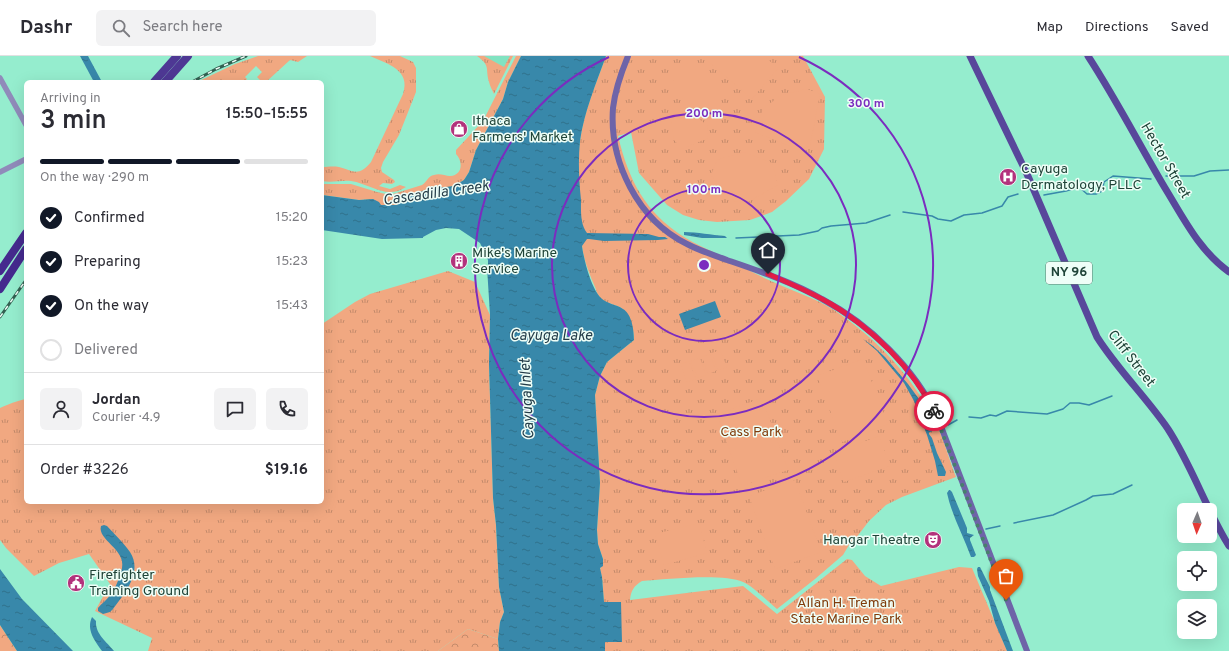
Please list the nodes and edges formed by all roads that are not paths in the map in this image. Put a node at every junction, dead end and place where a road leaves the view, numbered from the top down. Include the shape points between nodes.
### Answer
1 (177, 56) edge
2 (188, 56) edge
3 (628, 56) edge
4 (970, 56) edge
5 (1088, 56) edge
6 (0, 78) edge
7 (156, 80) edge
8 (167, 80) edge
9 (24, 121) edge
10 (24, 160) edge
11 (0, 172) edge
12 (24, 236) edge
13 (24, 253) edge
14 (0, 271) edge
15 (1229, 272) edge
16 (0, 289) edge
17 (1229, 546) edge
18 (1026, 651) edge

1 - 7 highway
2 - 8 highway
3 - 18 main road via 616,92 613,128 621,165 638,200 658,222 680,240 820,297 856,320 896,357 919,386 937,416
4 - 17 main road, Cliff Street / NY 96 via 1028,174 1097,337 1169,431
5 - 15 main road, Hector Street via 1108,86 1194,236 1210,256
6 - 9 street
10 - 11 street
12 - 14 highway
13 - 16 highway

